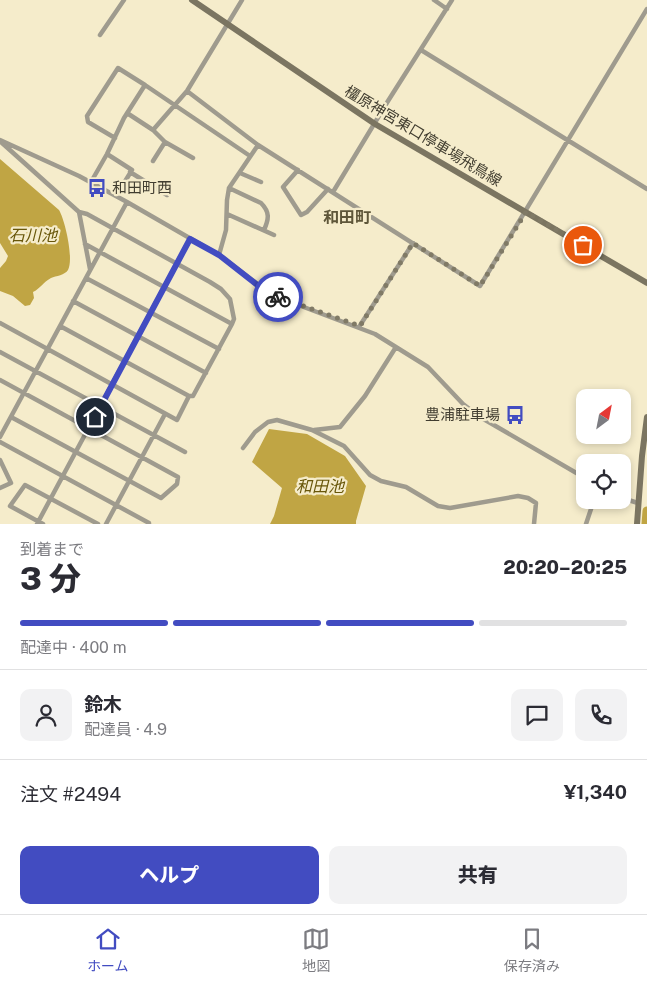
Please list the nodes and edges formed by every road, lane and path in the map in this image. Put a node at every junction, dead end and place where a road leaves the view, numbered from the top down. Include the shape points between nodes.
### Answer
1 (124, 0) edge
2 (192, 0) edge
3 (242, 0) edge
4 (434, 0) edge
5 (452, 0) edge
6 (447, 9) junction
7 (647, 9) edge
8 (228, 24) junction
9 (100, 35) dead end
10 (421, 50) junction
11 (145, 85) junction
12 (188, 91) junction
13 (175, 105) junction
14 (127, 113) junction
15 (375, 124) junction
16 (153, 130) junction
17 (115, 138) junction
18 (0, 140) edge
19 (165, 142) junction
20 (568, 142) junction
21 (258, 145) junction
22 (107, 154) junction
23 (250, 156) junction
24 (193, 158) dead end
25 (153, 161) dead end
26 (298, 170) junction
27 (130, 172) junction
28 (240, 173) junction
29 (91, 182) junction
30 (261, 182) dead end
31 (229, 188) junction
32 (647, 189) edge
33 (330, 191) junction
34 (166, 195) dead end
35 (116, 196) junction
36 (127, 202) junction
37 (79, 212) junction
38 (526, 212) junction
39 (227, 214) junction
40 (112, 228) junction
41 (264, 230) junction
42 (274, 235) dead end
43 (190, 239) junction
44 (413, 243) junction
45 (85, 244) junction
46 (99, 252) junction
47 (219, 255) junction
48 (178, 263) junction
49 (90, 270) junction
50 (86, 278) junction
51 (647, 283) edge
52 (165, 288) junction
53 (73, 301) junction
54 (151, 312) junction
55 (0, 323) edge
56 (232, 324) junction
57 (60, 326) junction
58 (360, 326) junction
59 (138, 337) junction
60 (396, 347) junction
61 (219, 349) junction
62 (47, 350) junction
63 (0, 352) edge
64 (125, 361) junction
65 (35, 371) junction
66 (206, 373) junction
67 (0, 380) edge
68 (112, 385) junction
69 (24, 393) junction
70 (189, 396) junction
71 (101, 406) junction
72 (165, 414) junction
73 (11, 417) junction
74 (647, 417) edge
75 (89, 428) junction
76 (312, 430) junction
77 (154, 435) junction
78 (0, 437) edge
79 (0, 442) edge
80 (243, 448) dead end
81 (76, 452) junction
82 (184, 452) dead end
83 (142, 457) junction
84 (644, 458) edge
85 (0, 460) edge
86 (576, 473) edge
87 (63, 476) junction
88 (129, 481) junction
89 (0, 488) edge
90 (51, 499) junction
91 (631, 501) edge
92 (638, 503) junction
93 (116, 505) junction
94 (591, 509) edge
95 (39, 523) edge
96 (98, 524) edge
97 (106, 524) edge
98 (148, 524) edge
99 (534, 524) edge
100 (586, 524) edge
101 (637, 524) edge

1 - 9 street
2 - 8 main road, 橿原神宮東口停車場飛鳥線
3 - 8 street
4 - 6 street
5 - 6 street
6 - 10 street
7 - 20 street
8 - 12 street
8 - 15 main road, 橿原神宮東口停車場飛鳥線
10 - 15 street
10 - 20 street
11 - 13 street
11 - 14 street
11 - 17 street via 118,68 88,116 88,122
12 - 13 street
12 - 21 street
13 - 16 street
13 - 23 street
14 - 16 street
14 - 17 street
15 - 33 street
15 - 38 main road, 橿原神宮東口停車場飛鳥線
16 - 19 street
17 - 22 street
18 - 29 street
18 - 37 street
19 - 24 street
19 - 25 street
20 - 32 street
20 - 38 street
21 - 23 street
21 - 26 street
22 - 27 street via 132,170
22 - 29 street
23 - 28 street
26 - 33 street
26 - 33 street via 283,187 301,215
27 - 34 street
27 - 35 street
28 - 30 street
28 - 31 street
29 - 35 street
31 - 39 street
31 - 41 street via 261,202 268,214
33 - 44 street
35 - 36 street
36 - 40 street
36 - 43 street
37 - 40 street
37 - 45 street
38 - 44 street via 480,286
38 - 51 main road, 橿原神宮東口停車場飛鳥線
39 - 41 street
39 - 47 street
40 - 46 street
40 - 48 street
41 - 42 street
43 - 47 street
43 - 48 street
44 - 58 street
45 - 46 street
45 - 49 street
46 - 49 street
46 - 52 street
47 - 58 street via 272,295
48 - 52 street
48 - 56 street via 221,289 230,299
49 - 50 street
50 - 53 street
50 - 54 street
52 - 54 street
52 - 56 street
53 - 57 street
53 - 59 street
54 - 59 street
54 - 61 street
55 - 62 street
56 - 61 street
57 - 62 street
57 - 64 street
58 - 60 street
59 - 64 street
59 - 66 street
60 - 76 street via 365,396 340,427
60 - 86 street via 428,367 480,417
61 - 66 street
62 - 65 street
62 - 68 street
63 - 65 street
64 - 68 street
64 - 70 street
65 - 69 street
65 - 71 street
66 - 70 street via 193,396
67 - 69 street
68 - 71 street
68 - 72 street
69 - 73 street
69 - 75 street
70 - 72 street via 177,420
71 - 75 street
71 - 77 street
72 - 77 street
73 - 78 street
73 - 81 street
74 - 84 main road
75 - 81 street
75 - 83 street
76 - 80 street via 277,420 268,422
76 - 99 street via 344,446 370,475 406,487 438,506 450,508 518,496 528,498 536,503
77 - 82 street
77 - 83 street
79 - 87 street
81 - 87 street
81 - 88 street
83 - 88 street
83 - 88 street via 178,477 177,484 161,498
84 - 92 main road
85 - 89 street via 11,483
87 - 90 street
87 - 93 street
88 - 93 street
90 - 95 street
90 - 95 street via 25,485 10,506
90 - 96 street
91 - 92 street
92 - 101 main road
93 - 97 street
93 - 98 street
94 - 100 street

